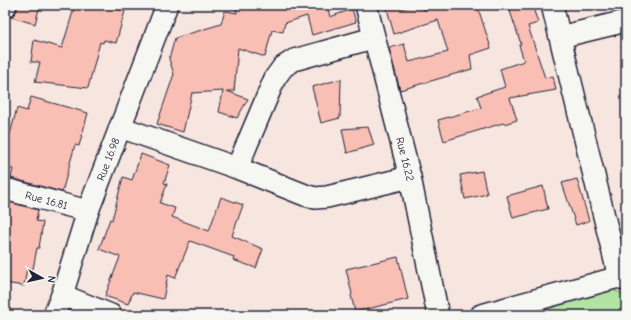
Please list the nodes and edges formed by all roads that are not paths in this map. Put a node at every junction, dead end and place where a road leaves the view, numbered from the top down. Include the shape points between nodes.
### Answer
1 (167, 5) edge
2 (366, 5) edge
3 (552, 5) edge
4 (626, 21) edge
5 (560, 37) junction
6 (374, 38) junction
7 (120, 127) junction
8 (237, 168) junction
9 (410, 177) junction
10 (5, 189) edge
11 (88, 211) junction
12 (623, 279) edge
13 (62, 295) junction
14 (54, 315) edge
15 (111, 315) edge
16 (438, 315) edge
17 (481, 315) edge

1 - 7 street, Rue 16.98
2 - 6 street, Rue 16.22
3 - 5 street
4 - 5 street
5 - 12 street
6 - 8 street via 294,60 283,67
6 - 9 street, Rue 16.22
7 - 8 street
7 - 11 street, Rue 16.98
8 - 9 street via 315,198
9 - 16 street, Rue 16.22
10 - 11 street, Rue 16.81
11 - 13 street, Rue 16.98
12 - 17 street
13 - 14 street, Rue 16.98
13 - 15 street

